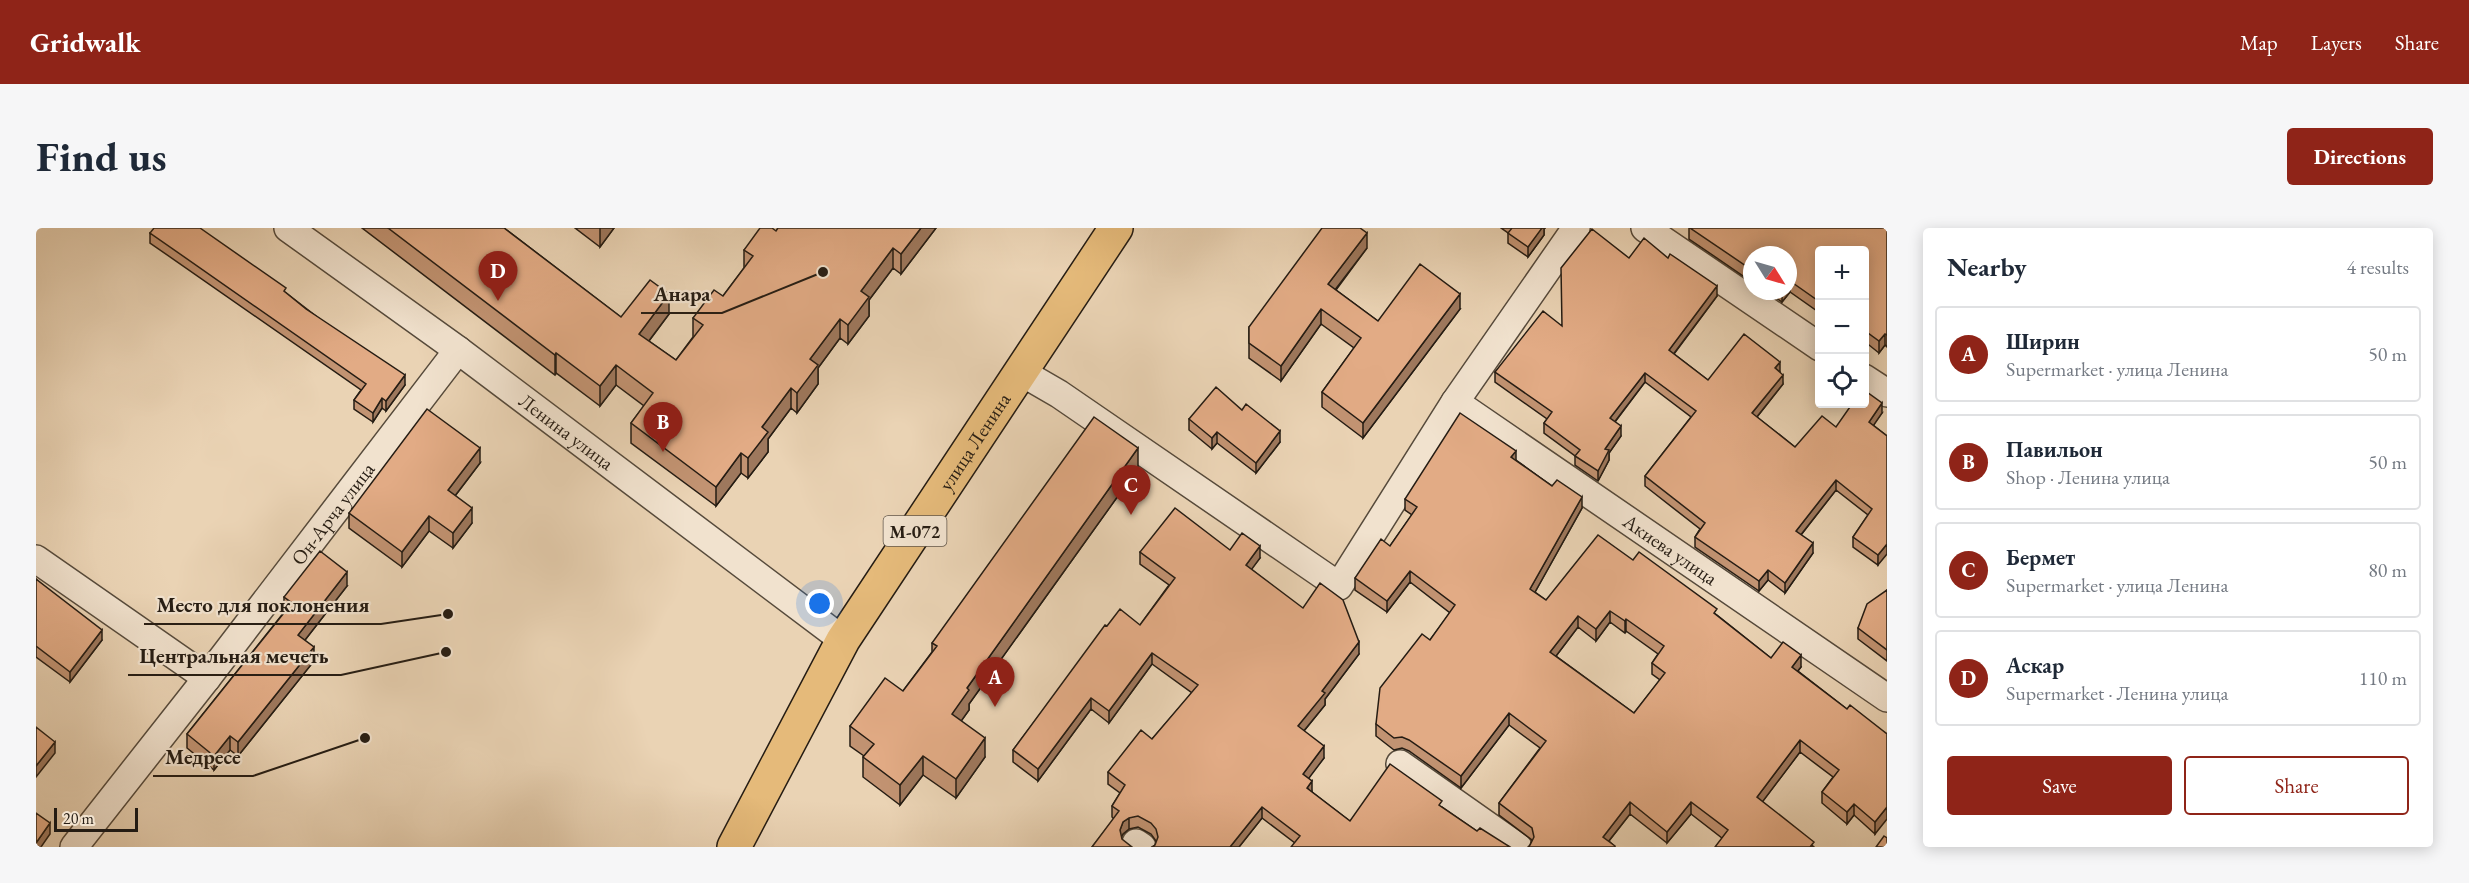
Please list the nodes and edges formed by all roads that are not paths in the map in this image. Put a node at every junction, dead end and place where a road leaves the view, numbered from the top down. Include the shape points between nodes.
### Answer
1 (288, 228) edge
2 (1116, 228) edge
3 (1576, 228) edge
4 (1644, 228) edge
5 (1815, 344) edge
6 (458, 350) junction
7 (1021, 372) junction
8 (1869, 381) edge
9 (1887, 393) edge
10 (1455, 402) junction
11 (36, 559) edge
12 (843, 640) junction
13 (207, 678) junction
14 (1887, 698) edge
15 (1400, 764) dead end
16 (74, 847) edge
17 (735, 847) edge
18 (1518, 847) edge

1 - 6 street, Ленина улица
2 - 7 main road, улица Ленина / М-072
3 - 10 street
4 - 5 street
6 - 12 street, Ленина улица
6 - 13 street, Он-Арча улица
7 - 10 street via 1339,586
7 - 12 main road, улица Ленина / М-072
8 - 9 street
10 - 14 street, Акиева улица
11 - 13 street
12 - 17 main road, улица Ленина / М-072
13 - 16 street, Он-Арча улица
15 - 18 street

